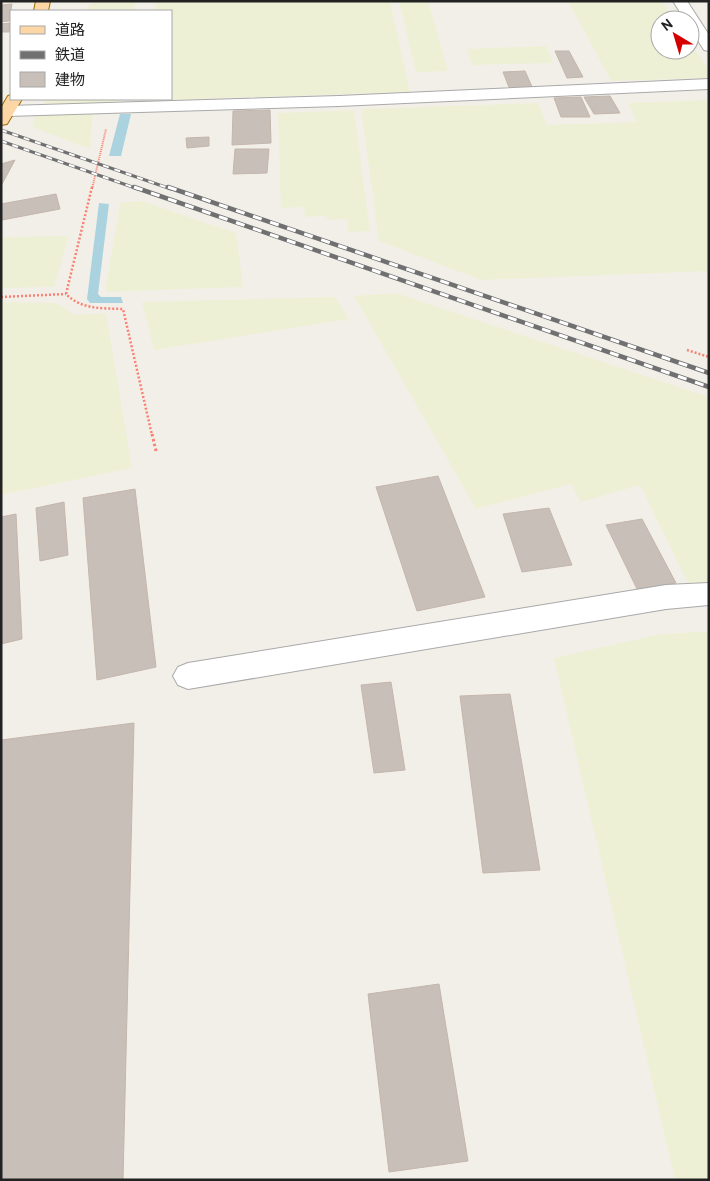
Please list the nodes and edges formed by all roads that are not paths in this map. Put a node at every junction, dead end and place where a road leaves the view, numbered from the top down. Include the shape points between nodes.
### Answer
1 (680, 1) edge
2 (709, 46) edge
3 (709, 84) edge
4 (8, 110) edge
5 (709, 594) edge
6 (188, 676) dead end

1 - 2 street
3 - 4 street via 111,109
5 - 6 street via 666,597

